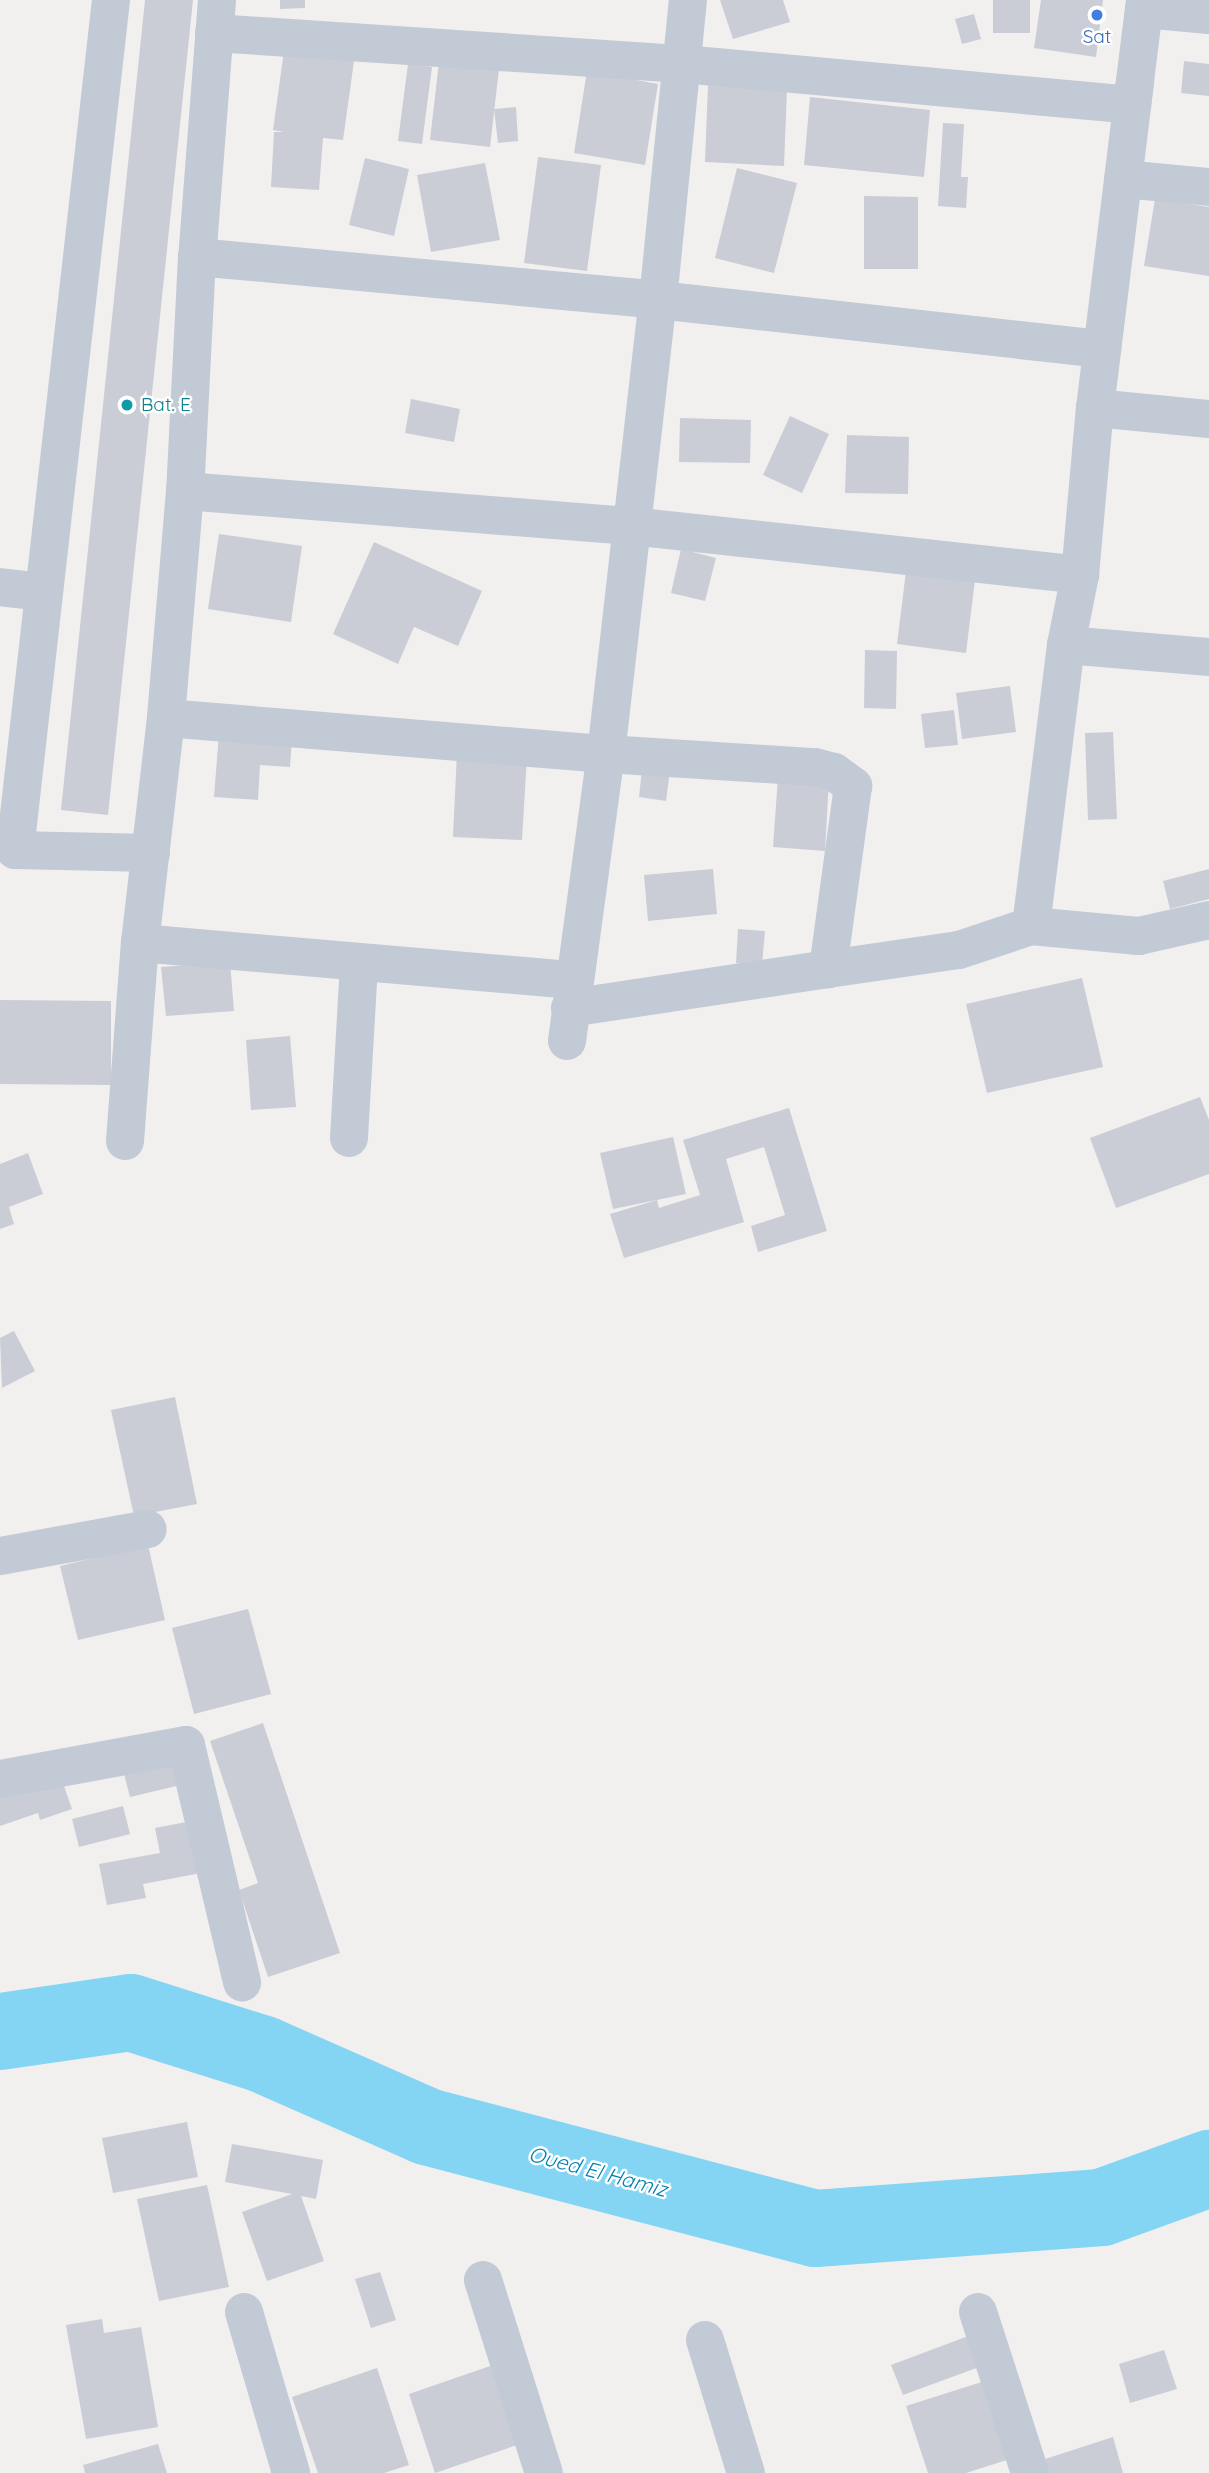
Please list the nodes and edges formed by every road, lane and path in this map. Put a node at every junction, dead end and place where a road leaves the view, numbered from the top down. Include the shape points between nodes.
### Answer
1 (111, 0) edge
2 (688, 0) edge
3 (1209, 15) edge
4 (215, 17) edge
5 (683, 64) junction
6 (1132, 105) junction
7 (1123, 179) junction
8 (1209, 187) edge
9 (197, 257) junction
10 (658, 300) junction
11 (1102, 349) junction
12 (1095, 408) junction
13 (1209, 419) edge
14 (185, 491) junction
15 (631, 526) junction
16 (1080, 575) junction
17 (0, 587) edge
18 (42, 592) junction
19 (1066, 645) junction
20 (1209, 657) edge
21 (166, 718) junction
22 (606, 754) junction
23 (8, 849) edge
24 (151, 853) junction
25 (1209, 920) edge
26 (1031, 926) junction
27 (140, 943) junction
28 (359, 962) junction
29 (828, 969) junction
30 (570, 1010) junction
31 (349, 1138) dead end
32 (125, 1142) dead end
33 (148, 1529) dead end
34 (0, 1556) edge
35 (0, 1779) edge
36 (242, 1982) dead end
37 (483, 2280) dead end
38 (244, 2312) dead end
39 (978, 2312) dead end
40 (705, 2340) dead end
41 (291, 2473) edge
42 (544, 2473) edge
43 (746, 2473) edge
44 (1030, 2473) edge

1 - 18 street
2 - 5 street
3 - 6 street via 1144,9
4 - 5 street
4 - 9 street
5 - 6 street
5 - 10 street
6 - 7 street
7 - 8 street
7 - 11 street
9 - 10 street
9 - 14 street
10 - 11 street
10 - 15 street
11 - 12 street
12 - 13 street
12 - 16 street
14 - 15 street
14 - 21 street
15 - 16 street
15 - 22 street
16 - 19 street
17 - 18 street
18 - 23 street
19 - 20 street
19 - 26 street
21 - 22 street
21 - 24 street
22 - 29 street via 816,767 834,772 853,786
22 - 30 street
23 - 24 street
24 - 27 street
25 - 26 street via 1139,936
26 - 29 street via 959,950
27 - 28 street
27 - 32 street
28 - 30 street
28 - 31 street
29 - 30 street
33 - 34 street
35 - 36 street via 186,1745
37 - 42 street
38 - 41 street
39 - 44 street
40 - 43 street

